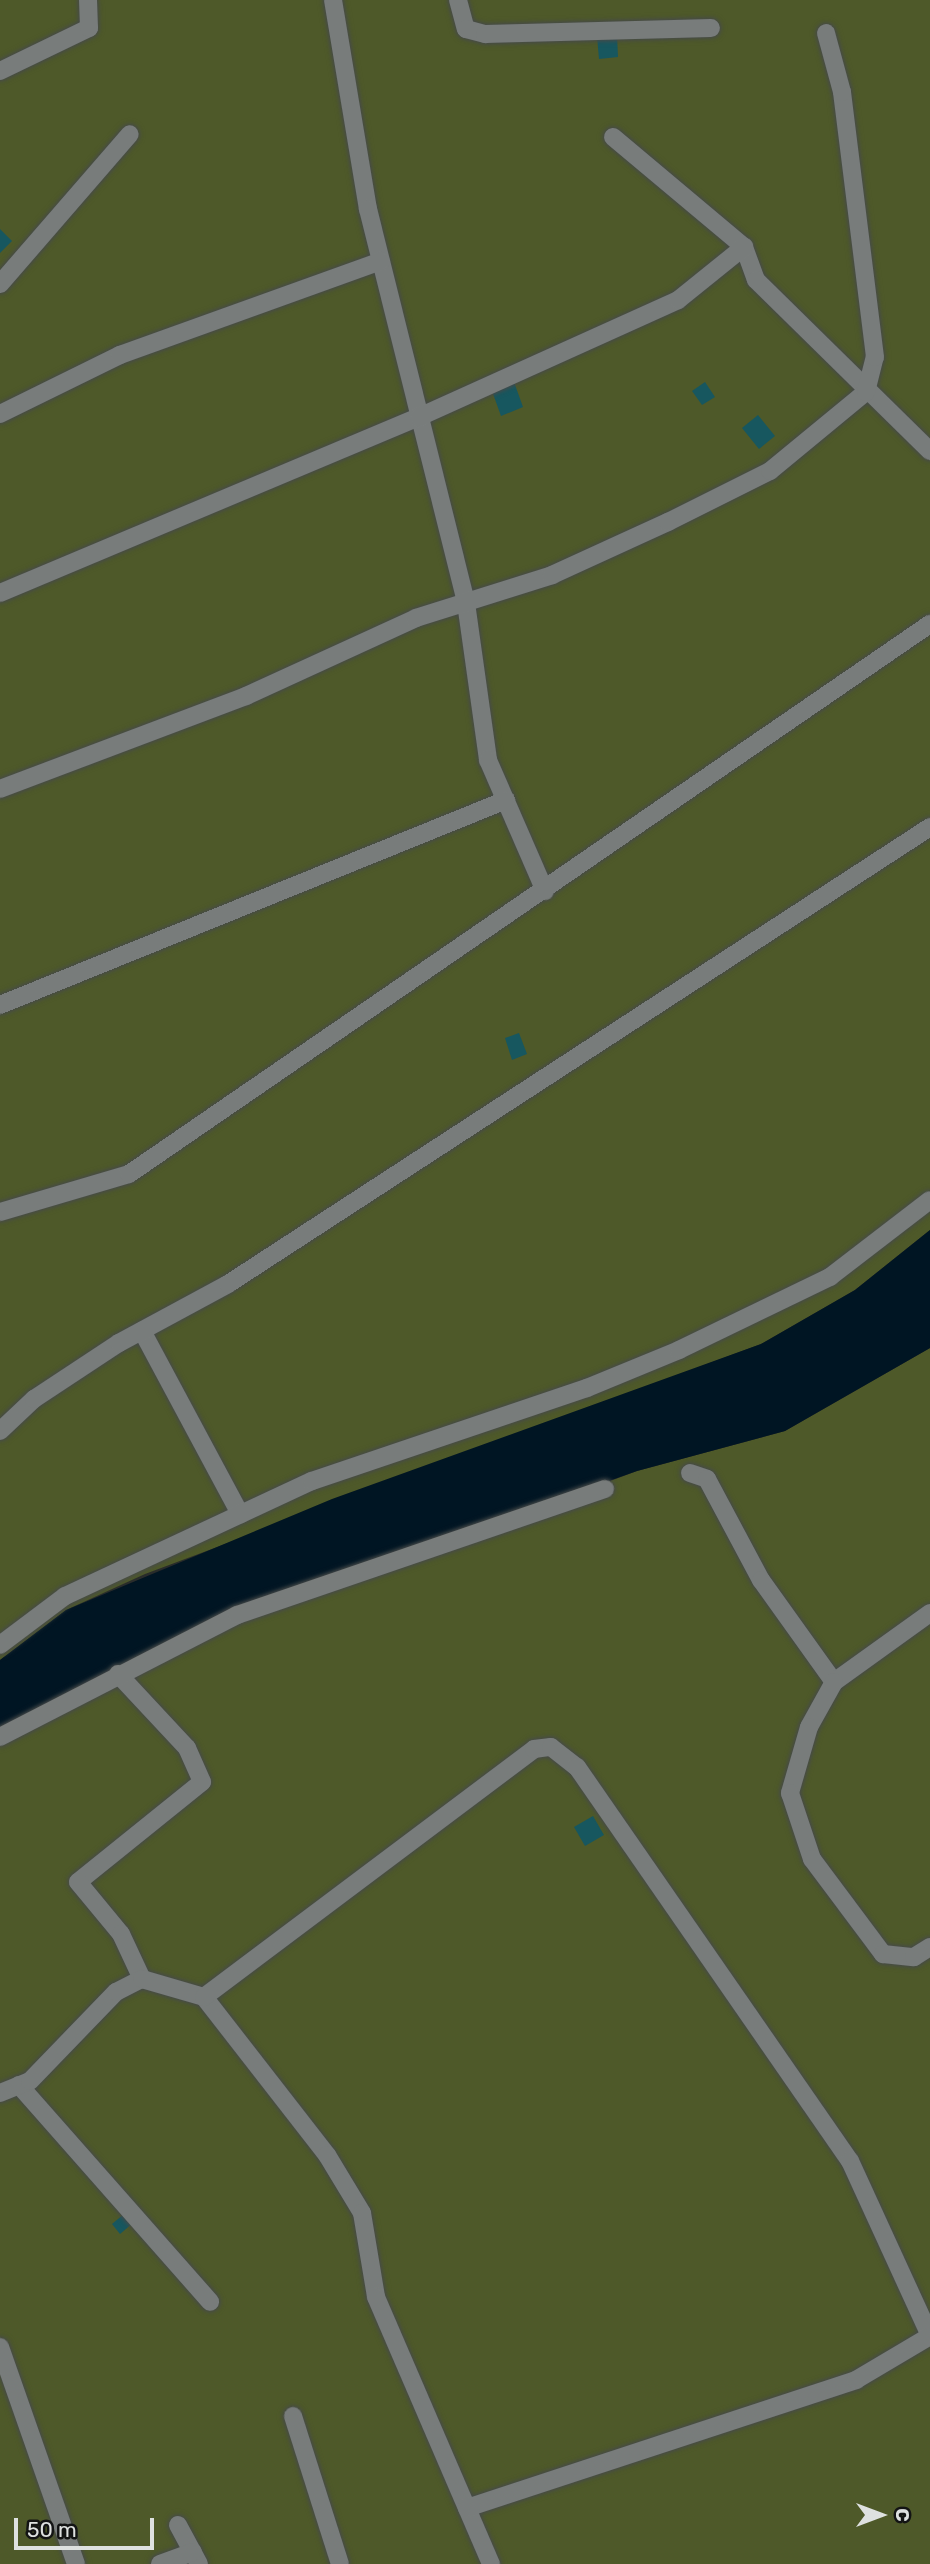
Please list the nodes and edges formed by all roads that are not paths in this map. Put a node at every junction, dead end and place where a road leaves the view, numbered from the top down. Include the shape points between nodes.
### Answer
1 (88, 0) edge
2 (333, 0) edge
3 (458, 0) edge
4 (711, 28) dead end
5 (827, 33) dead end
6 (0, 71) edge
7 (130, 134) dead end
8 (613, 137) dead end
9 (744, 247) junction
10 (381, 261) junction
11 (0, 284) edge
12 (866, 392) junction
13 (0, 414) edge
14 (419, 418) junction
15 (930, 450) edge
16 (0, 593) edge
17 (467, 603) junction
18 (930, 624) edge
19 (0, 789) edge
20 (506, 800) junction
21 (930, 827) edge
22 (545, 891) junction
23 (0, 1005) edge
24 (930, 1200) edge
25 (0, 1212) edge
26 (142, 1331) junction
27 (0, 1431) edge
28 (690, 1473) dead end
29 (605, 1489) dead end
30 (240, 1514) junction
31 (930, 1614) edge
32 (0, 1645) edge
33 (118, 1674) junction
34 (834, 1682) junction
35 (0, 1737) edge
36 (930, 1947) edge
37 (142, 1979) junction
38 (204, 1997) junction
39 (19, 2085) junction
40 (0, 2094) edge
41 (210, 2302) dead end
42 (930, 2336) edge
43 (0, 2347) edge
44 (293, 2416) dead end
45 (467, 2508) junction
46 (178, 2525) dead end
47 (196, 2558) edge
48 (76, 2564) edge
49 (160, 2564) edge
50 (340, 2564) edge
51 (491, 2564) edge

1 - 6 lane via 89,28
2 - 10 lane
3 - 4 lane via 466,29 485,34
5 - 12 lane via 842,92 874,357
7 - 11 lane
8 - 9 lane
9 - 12 lane via 757,280
9 - 14 lane via 678,300
10 - 13 lane via 120,355
10 - 14 lane
12 - 15 lane
12 - 17 lane via 770,471 727,494 552,575
14 - 16 lane
14 - 17 lane
17 - 19 lane
17 - 20 lane via 488,760
18 - 22 lane
20 - 22 lane
20 - 23 lane
21 - 26 lane via 228,1284
22 - 25 lane via 129,1174
24 - 30 lane via 830,1278 679,1350 587,1388 312,1481
26 - 27 lane via 34,1399
26 - 30 lane
28 - 34 lane via 707,1479 761,1580
29 - 33 lane via 237,1615
30 - 32 lane via 65,1596
31 - 34 lane
33 - 35 lane
33 - 37 lane via 187,1748 202,1782 78,1882 121,1934
34 - 36 lane via 809,1727 790,1793 812,1860 884,1954 914,1957
37 - 38 lane
37 - 39 lane via 116,1992
38 - 42 lane via 534,1749 551,1747 577,1767 850,2161
38 - 45 lane via 327,2155 362,2213 376,2297
39 - 40 lane
39 - 41 lane
42 - 45 lane via 856,2380
43 - 48 lane
44 - 50 lane
45 - 51 lane
46 - 47 lane
47 - 49 lane

